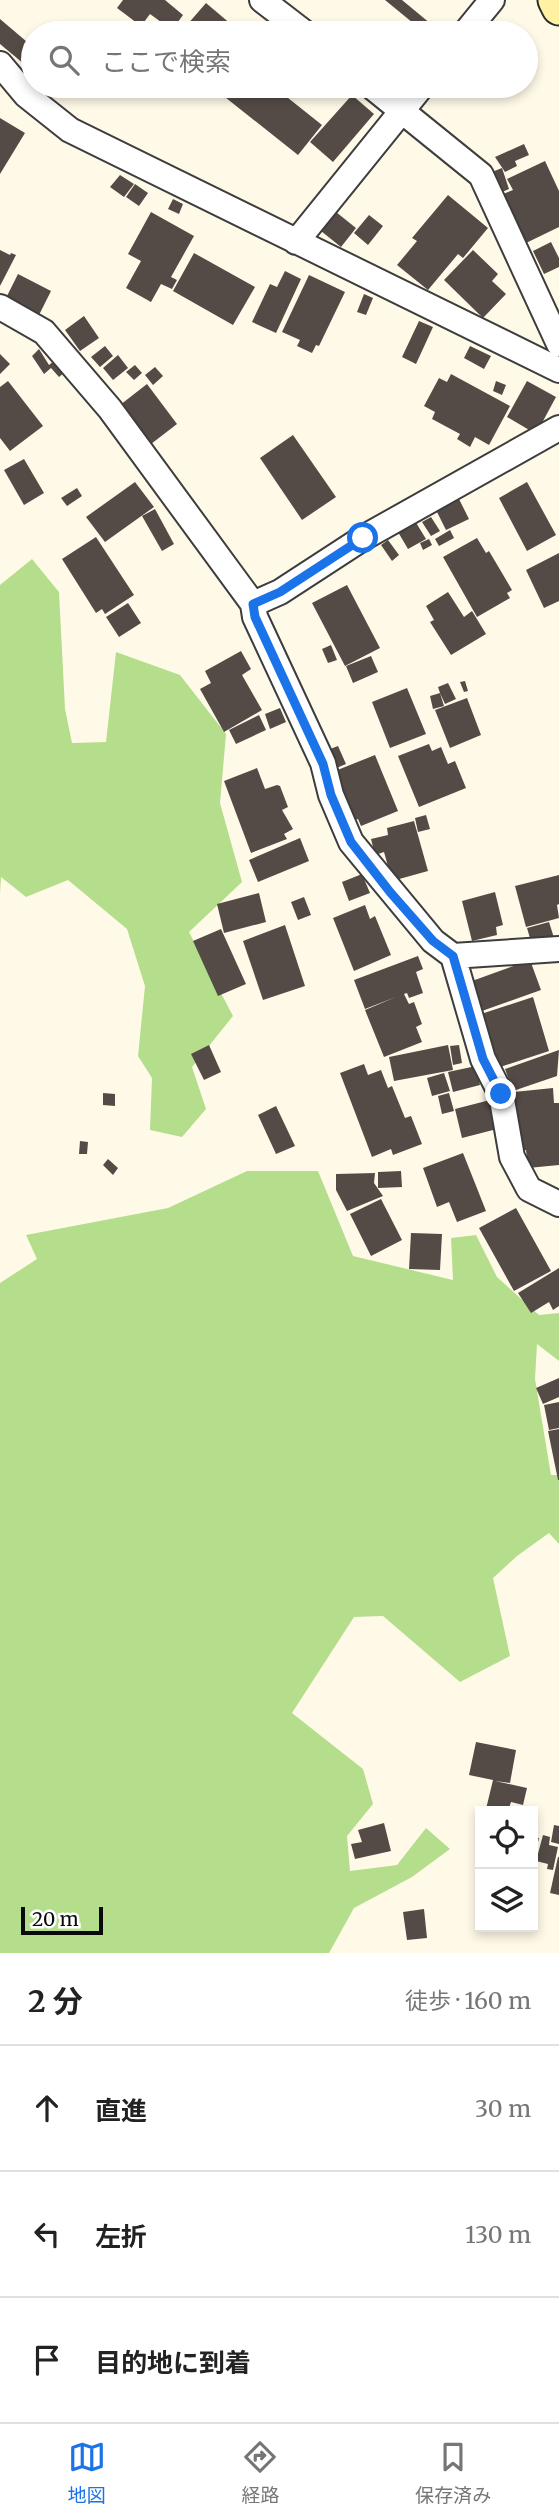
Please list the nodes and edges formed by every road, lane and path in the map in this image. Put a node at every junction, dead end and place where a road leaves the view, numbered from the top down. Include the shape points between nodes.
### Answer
1 (262, 0) edge
2 (492, 0) edge
3 (555, 0) edge
4 (559, 8) edge
5 (289, 21) edge
6 (475, 21) edge
7 (0, 64) edge
8 (21, 89) edge
9 (30, 98) edge
10 (386, 98) edge
11 (412, 98) edge
12 (402, 110) junction
13 (296, 242) junction
14 (0, 307) edge
15 (559, 344) edge
16 (559, 370) edge
17 (559, 428) edge
18 (253, 604) junction
19 (559, 949) edge
20 (453, 956) junction
21 (559, 1204) edge

1 - 5 street
2 - 6 street
3 - 4 street
7 - 8 street
9 - 13 street via 69,130
10 - 12 street
11 - 12 street
12 - 13 street
12 - 15 street via 481,175
13 - 16 street
14 - 18 street via 44,332 110,409
17 - 18 street
18 - 20 street via 323,764 351,842 433,941
19 - 20 street
20 - 21 street via 483,1059 501,1094 512,1157 530,1189

